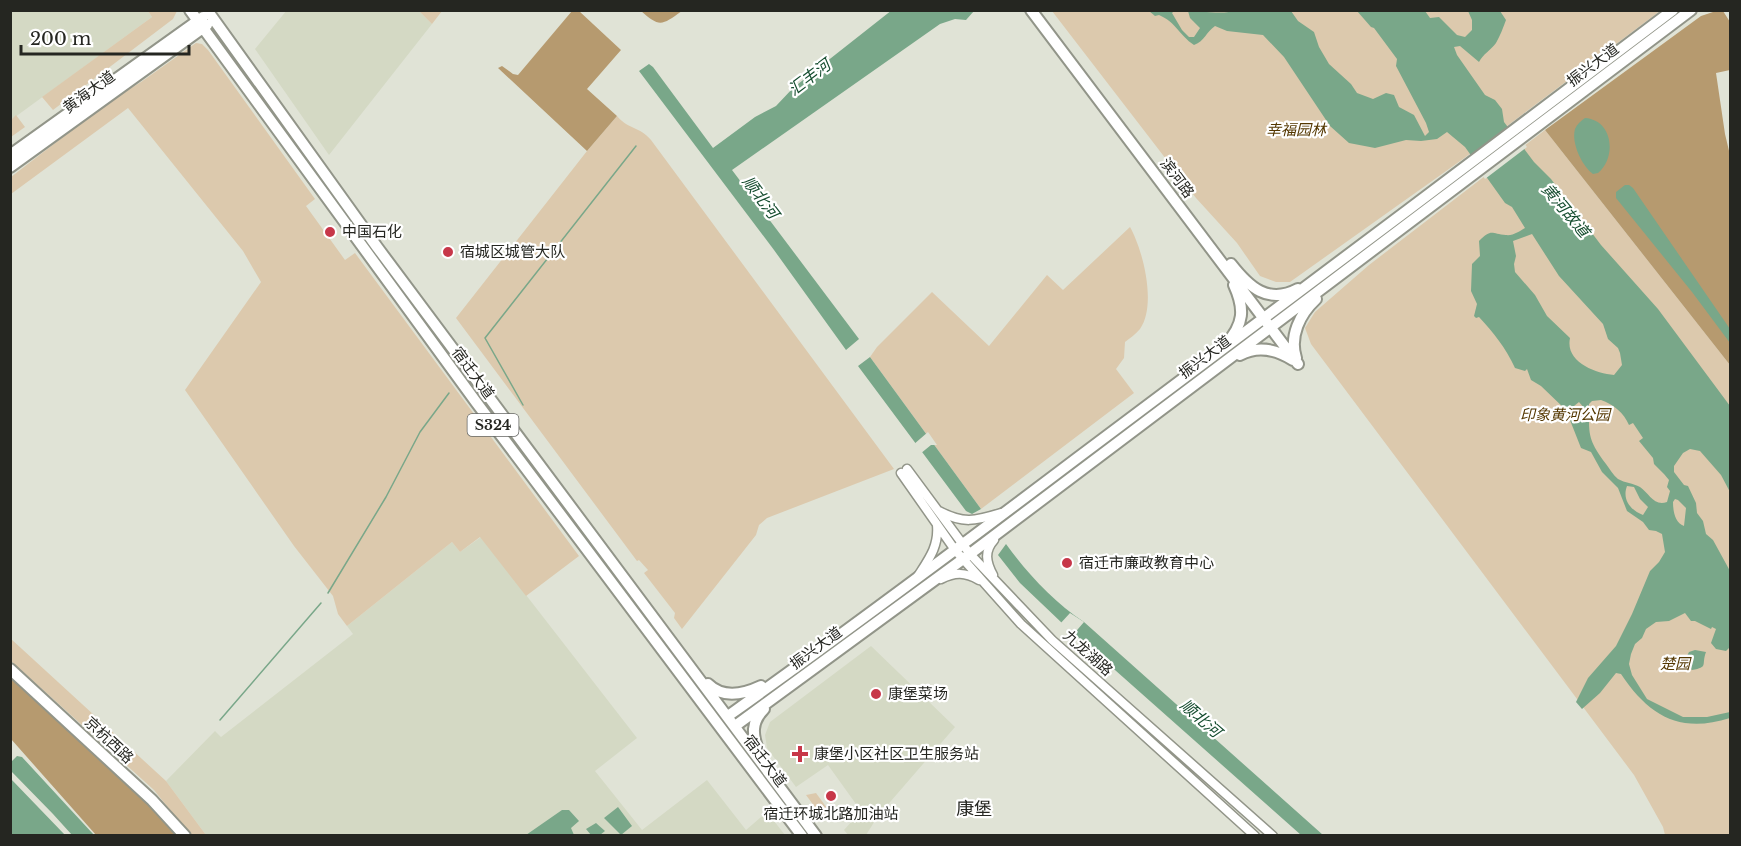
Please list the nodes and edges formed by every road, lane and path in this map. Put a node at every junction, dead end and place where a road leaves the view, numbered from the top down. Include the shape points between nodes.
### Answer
1 (190, 10) edge
2 (1031, 10) edge
3 (1673, 10) edge
4 (1691, 10) edge
5 (209, 15) edge
6 (200, 24) junction
7 (1529, 125) junction
8 (10, 155) edge
9 (10, 167) edge
10 (1197, 230) junction
11 (1341, 261) junction
12 (1355, 263) junction
13 (1268, 323) junction
14 (1298, 364) junction
15 (1205, 370) junction
16 (936, 510) junction
17 (1007, 511) junction
18 (937, 525) junction
19 (1007, 525) junction
20 (958, 547) junction
21 (966, 556) junction
22 (915, 580) junction
23 (984, 583) junction
24 (998, 583) junction
25 (924, 587) junction
26 (690, 666) junction
27 (10, 669) edge
28 (788, 673) junction
29 (793, 684) junction
30 (728, 716) junction
31 (735, 726) junction
32 (774, 778) junction
33 (185, 836) edge
34 (802, 836) edge
35 (816, 836) edge
36 (1255, 836) edge
37 (1273, 836) edge

1 - 6 main road, 宿迁大道 / S324
2 - 10 main road, 滨河路
3 - 7 main road, 振兴大道
4 - 7 main road, 振兴大道
5 - 6 main road, 黄海大道
5 - 26 main road, 宿迁大道 / S324
6 - 8 main road, 黄海大道
6 - 9 main road, 黄海大道
6 - 34 main road, 宿迁大道 / S324 via 476,402
7 - 11 main road, 振兴大道 via 1459,170
7 - 12 main road, 振兴大道 via 1466,180
10 - 11 main road via 1215,244 1251,286 1272,295 1296,291
10 - 13 main road, 滨河路
10 - 15 main road via 1235,286 1243,308 1236,330
11 - 13 main road, 振兴大道
12 - 13 main road, 振兴大道
12 - 14 main road via 1302,314 1294,342
13 - 14 main road, 滨河路
13 - 15 main road, 振兴大道
14 - 15 main road via 1276,352 1255,350
15 - 17 main road, 振兴大道
15 - 19 main road, 振兴大道
16 - 17 street via 969,521
16 - 18 street, 九龙湖路 via 904,471
16 - 20 street, 九龙湖路
17 - 20 main road, 振兴大道
18 - 20 street, 九龙湖路
18 - 22 street via 934,549
19 - 21 main road, 振兴大道
19 - 24 street via 988,547 990,568
20 - 21 street, 九龙湖路
20 - 22 main road, 振兴大道
21 - 23 street, 九龙湖路
21 - 24 street, 九龙湖路
21 - 25 main road, 振兴大道
22 - 28 main road, 振兴大道
23 - 25 street via 957,573
23 - 36 street, 九龙湖路 via 1021,624
24 - 37 street, 九龙湖路 via 1052,640
25 - 29 main road, 振兴大道
26 - 28 main road via 713,689 736,695
26 - 30 main road, 宿迁大道 / S324
27 - 33 main road, 京杭西路 via 153,800
28 - 30 main road, 振兴大道
29 - 31 main road, 振兴大道
29 - 32 main road via 763,709 753,726 754,741
30 - 31 main road, 宿迁大道 / S324
31 - 32 main road, 宿迁大道 / S324
32 - 35 main road, 宿迁大道 / S324

